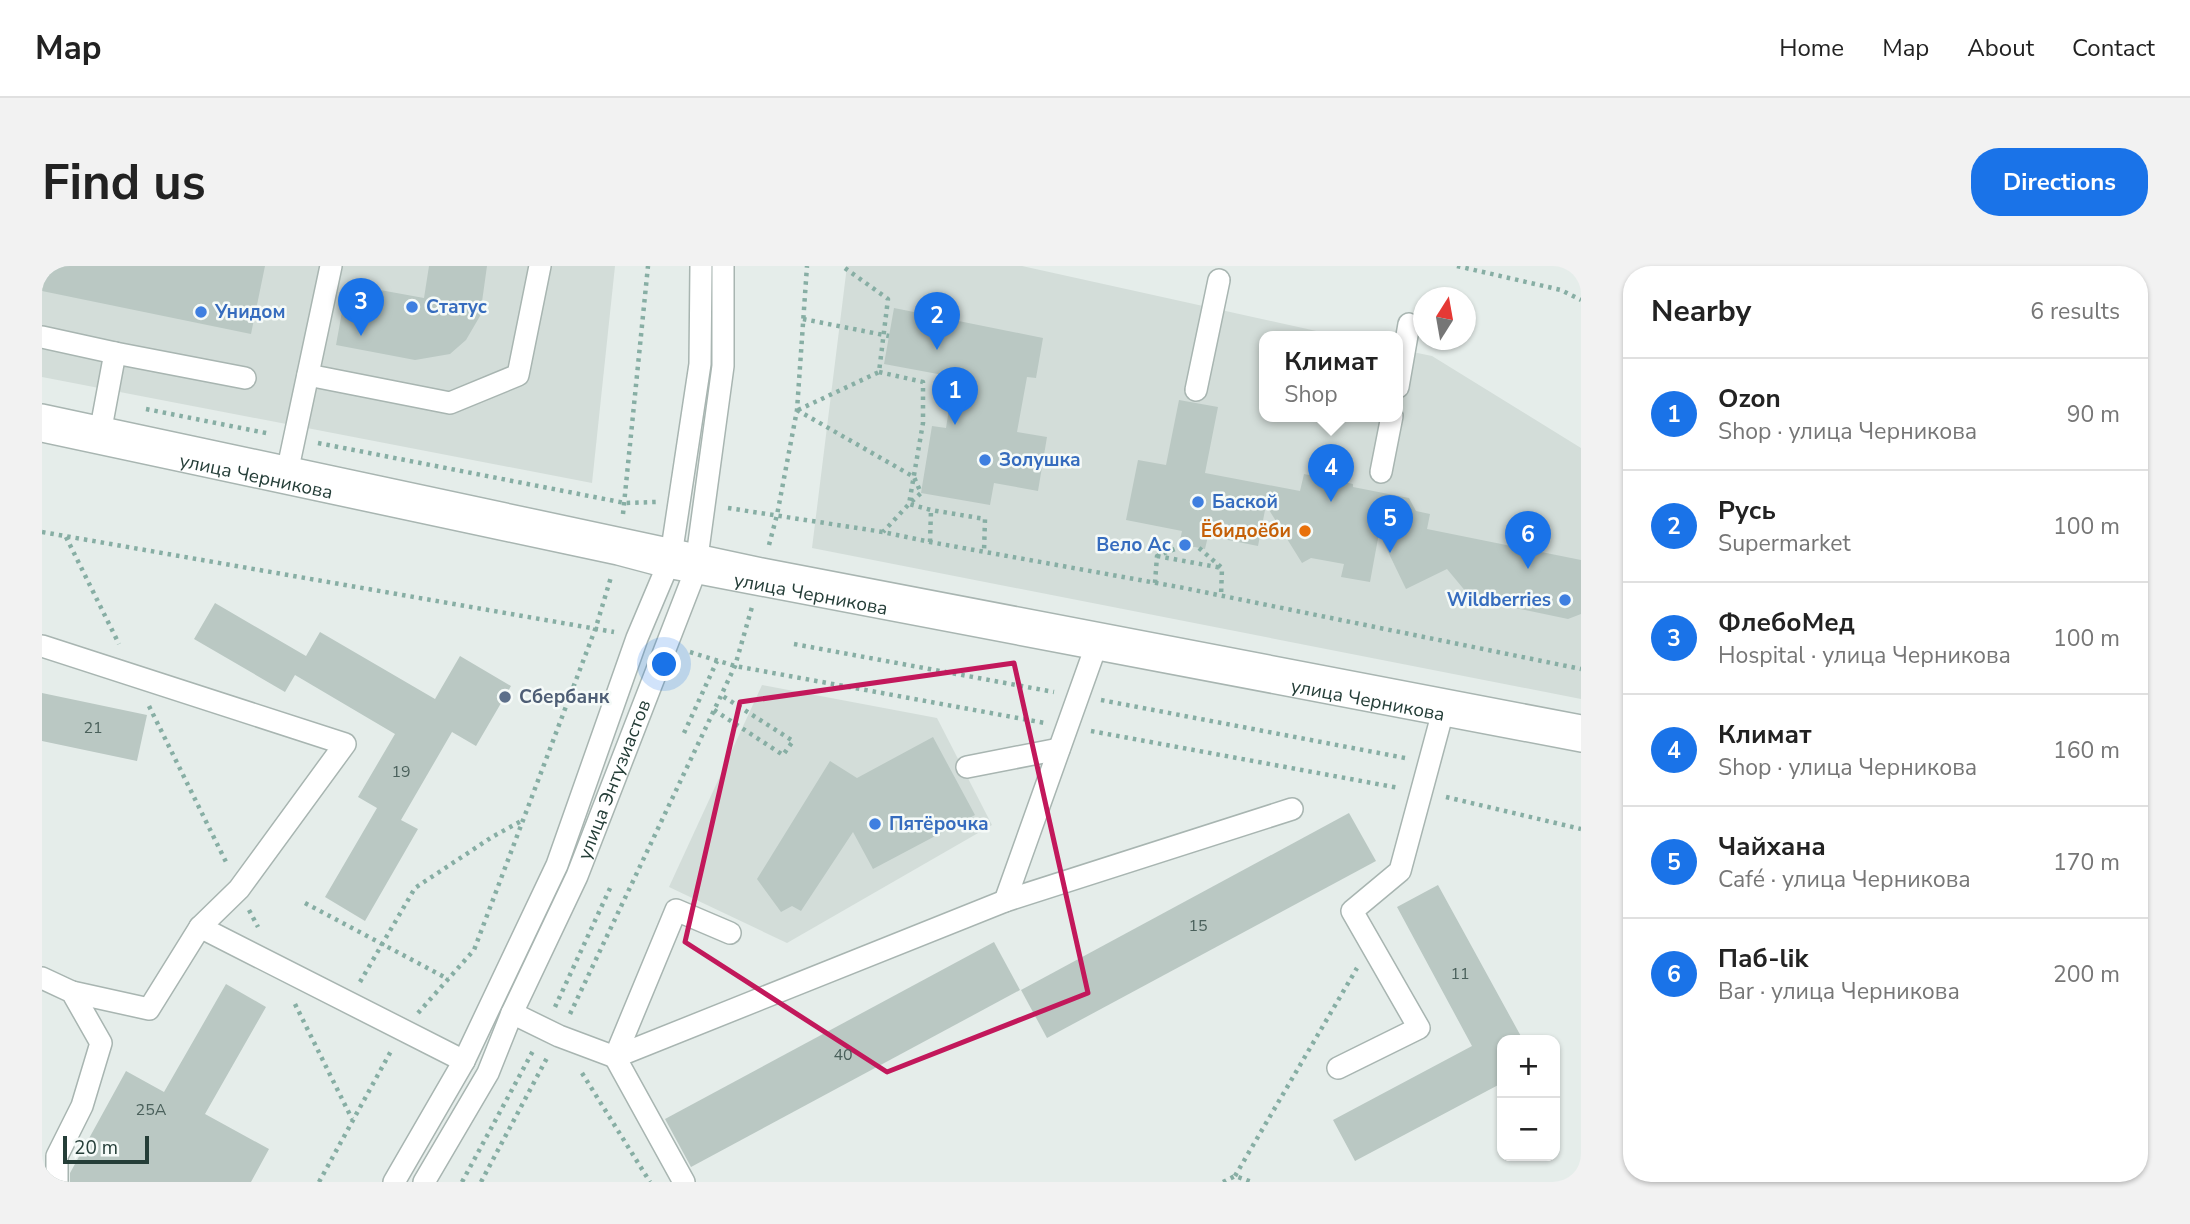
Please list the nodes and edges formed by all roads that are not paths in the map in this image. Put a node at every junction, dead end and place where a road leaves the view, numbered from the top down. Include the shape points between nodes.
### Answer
1 (331, 266) edge
2 (540, 266) edge
3 (701, 266) edge
4 (723, 266) edge
5 (1219, 281) dead end
6 (1409, 324) dead end
7 (42, 337) edge
8 (115, 353) junction
9 (1403, 358) edge
10 (308, 375) junction
11 (245, 378) dead end
12 (1196, 390) dead end
13 (42, 415) edge
14 (1391, 422) edge
15 (101, 428) junction
16 (42, 431) edge
17 (288, 468) junction
18 (1381, 472) dead end
19 (619, 546) junction
20 (669, 558) junction
21 (696, 564) junction
22 (760, 577) junction
23 (42, 646) edge
24 (1095, 649) junction
25 (1442, 715) junction
26 (1581, 726) edge
27 (1581, 741) edge
28 (1059, 750) junction
29 (967, 766) dead end
30 (1292, 809) dead end
31 (1005, 901) junction
32 (200, 927) junction
33 (730, 933) dead end
34 (42, 978) edge
35 (72, 992) junction
36 (512, 1013) junction
37 (615, 1057) junction
38 (464, 1061) junction
39 (1338, 1069) dead end
40 (57, 1182) edge
41 (394, 1182) edge
42 (424, 1182) edge
43 (684, 1182) edge

1 - 10 street
2 - 10 street via 518,375 450,402
3 - 20 street via 700,363
4 - 21 street, улица Энтузиастов via 723,366
5 - 12 street
6 - 9 street
7 - 8 street
8 - 11 street
8 - 15 street
10 - 17 street
13 - 15 street, улица Черникова
14 - 18 street
15 - 17 street, улица Черникова
16 - 19 street, улица Черникова
17 - 19 street, улица Черникова
19 - 20 street, улица Черникова
20 - 21 street, улица Черникова
20 - 38 street via 557,865
21 - 22 street, улица Черникова
21 - 36 street, улица Энтузиастов via 577,876
22 - 24 street, улица Черникова
22 - 26 street, улица Черникова
23 - 32 street via 345,744 239,889
24 - 25 street, улица Черникова
24 - 28 street
25 - 27 street, улица Черникова
25 - 39 street via 1401,871 1352,911 1419,1028
28 - 29 street
28 - 31 street
30 - 31 street
31 - 37 street
32 - 35 street via 149,1009
32 - 38 street
33 - 37 street via 676,911
34 - 35 street
35 - 40 street via 101,1043 82,1106 57,1156
36 - 37 street
36 - 42 street, улица Энтузиастов via 488,1073
37 - 43 street
38 - 41 street

